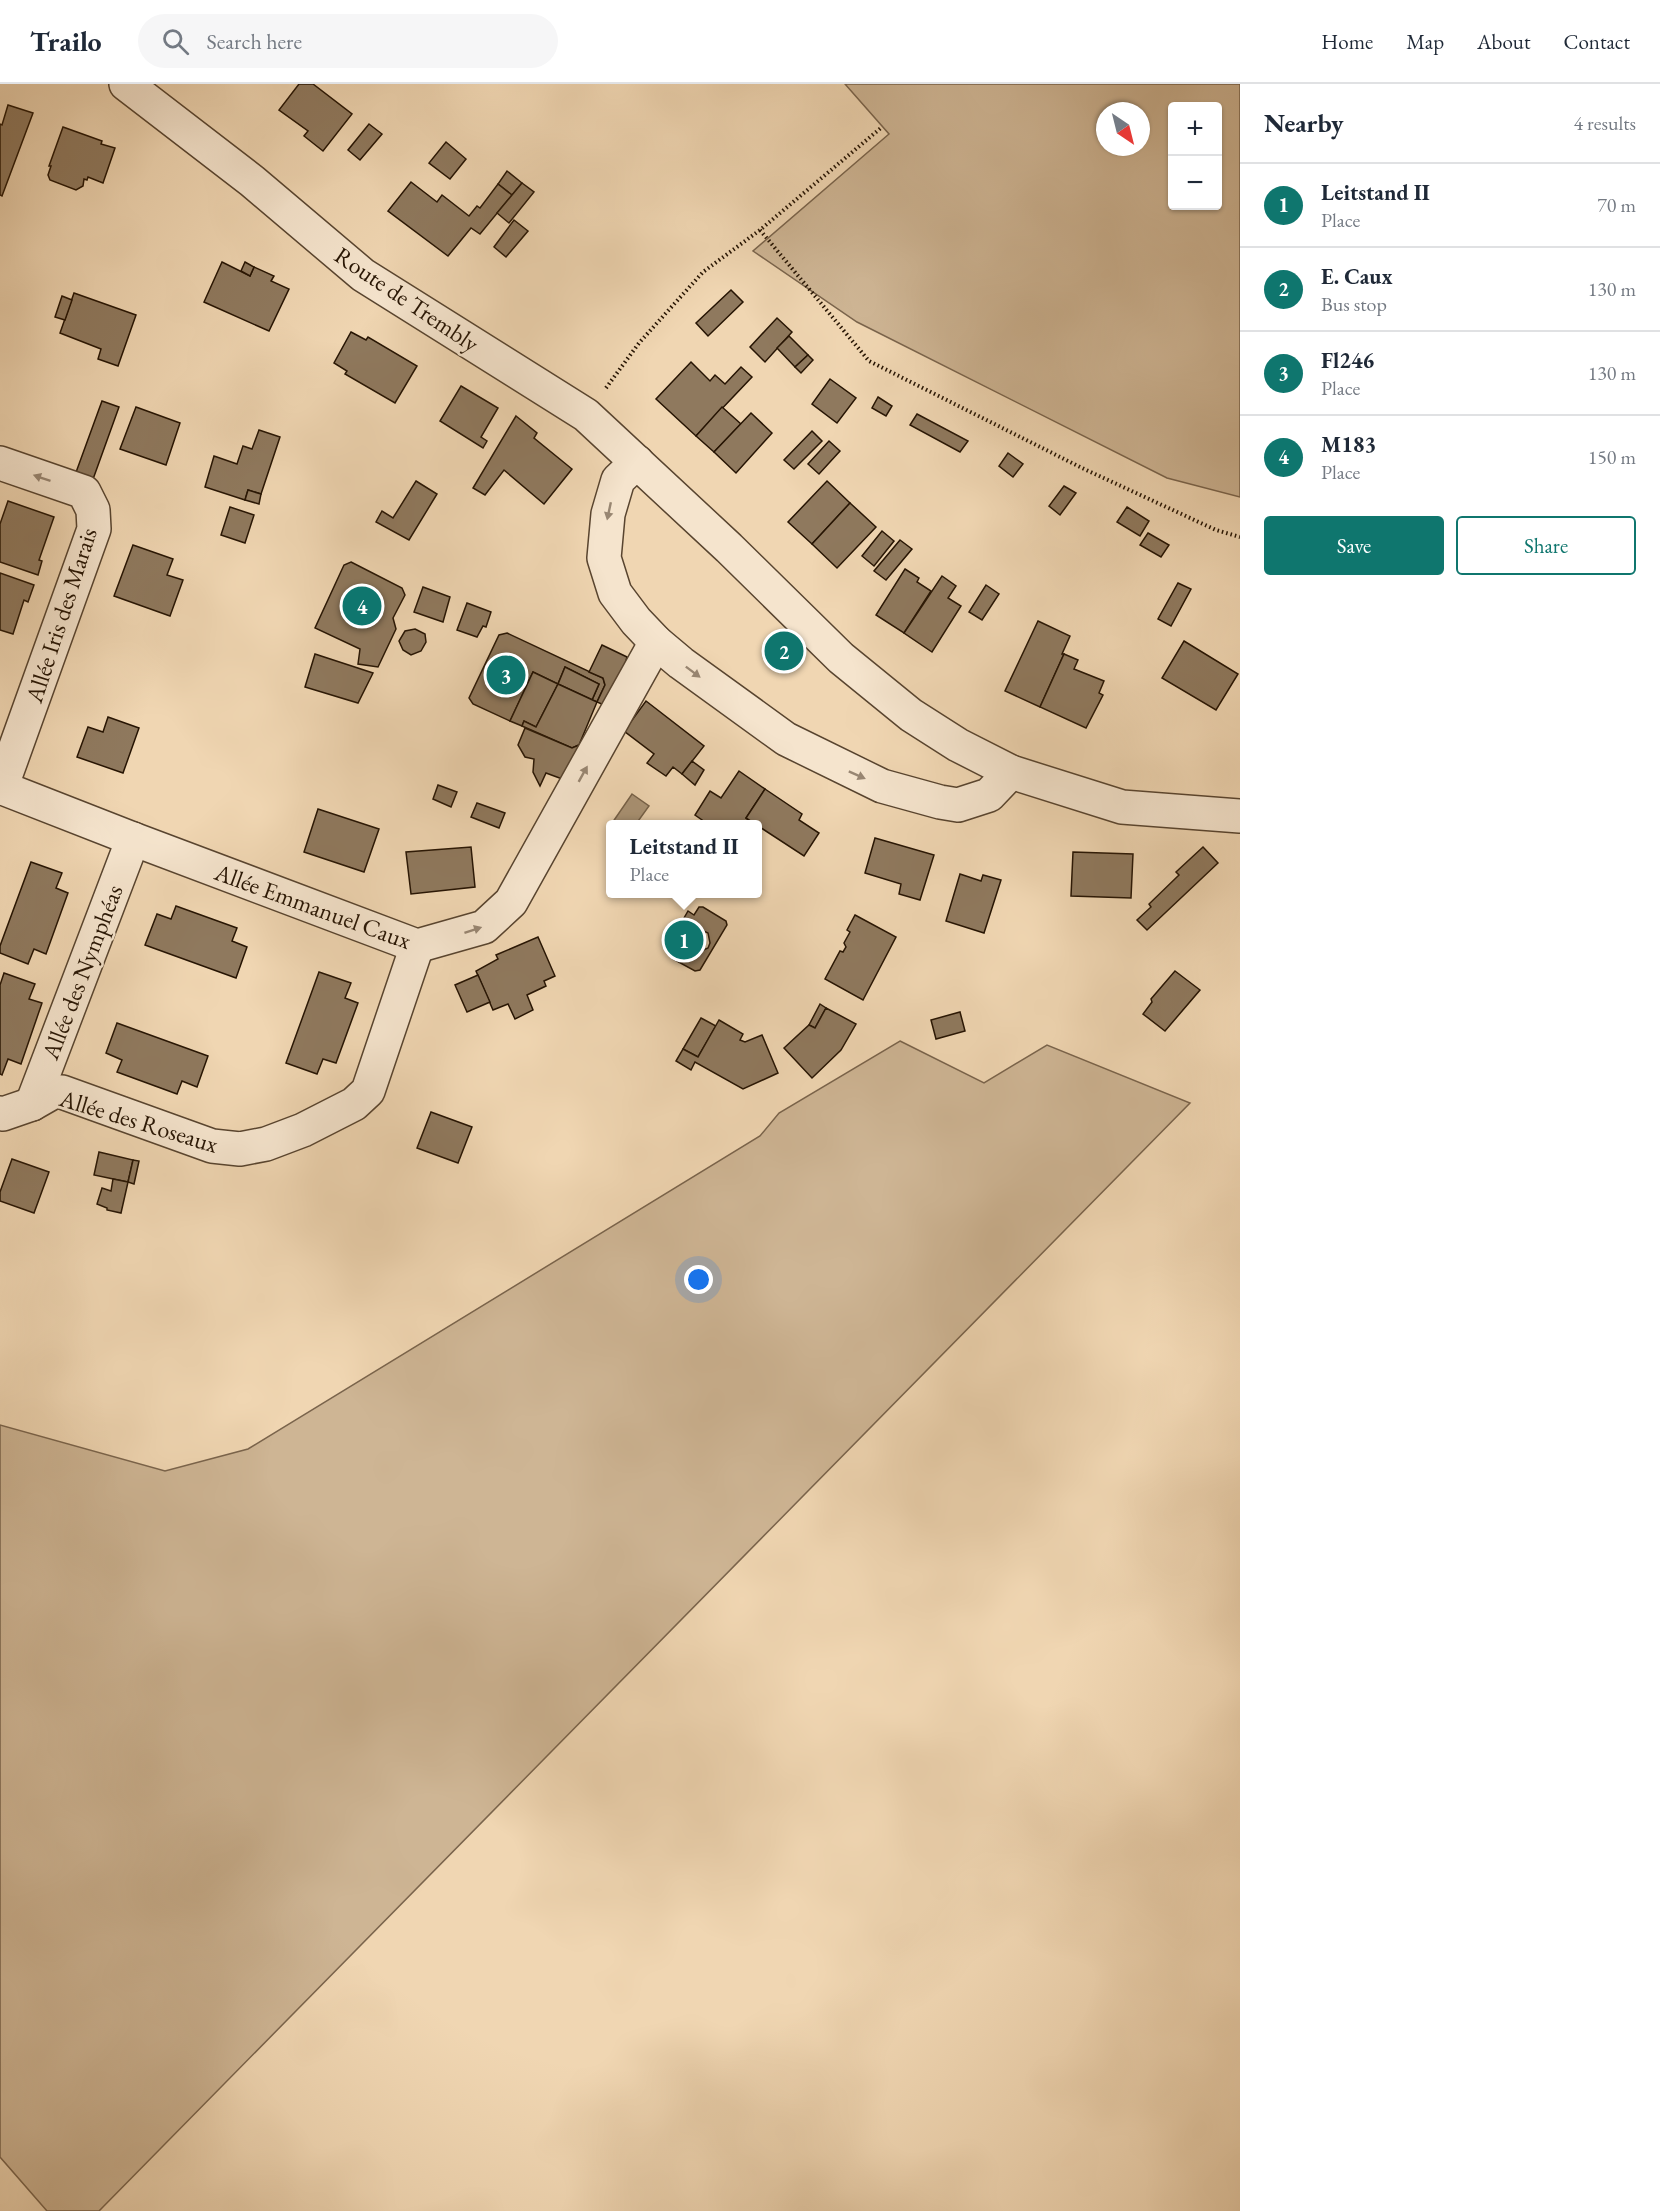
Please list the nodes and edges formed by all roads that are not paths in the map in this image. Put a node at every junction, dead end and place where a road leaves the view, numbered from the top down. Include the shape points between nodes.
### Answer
1 (130, 85) edge
2 (637, 462) junction
3 (0, 463) edge
4 (656, 642) junction
5 (1011, 772) junction
6 (1, 787) edge
7 (1240, 816) edge
8 (133, 839) junction
9 (417, 946) junction
10 (32, 1104) junction
11 (0, 1113) edge

1 - 2 street, Route de Trembly via 363,275 586,415
2 -> 4 street via 618,480 608,514 604,558 615,593
2 - 5 street, Route de Trembly via 841,658 911,715
6 -> 3 street, Allée Iris des Marais via 94,529 93,510 84,492
4 -> 5 street via 786,739 882,786 958,805 989,795
9 -> 4 street, Allée Emmanuel Caux via 484,927 511,902
5 - 7 street, Route de Trembly via 1122,807
6 - 8 street, Allée Emmanuel Caux
8 - 9 street, Allée Emmanuel Caux
8 - 10 street, Allée des Nymphéas
9 - 10 street, Allée des Roseaux via 368,1091 354,1104 303,1130 240,1149 212,1146 62,1092 53,1092
10 - 11 street, Allée des Roseaux

